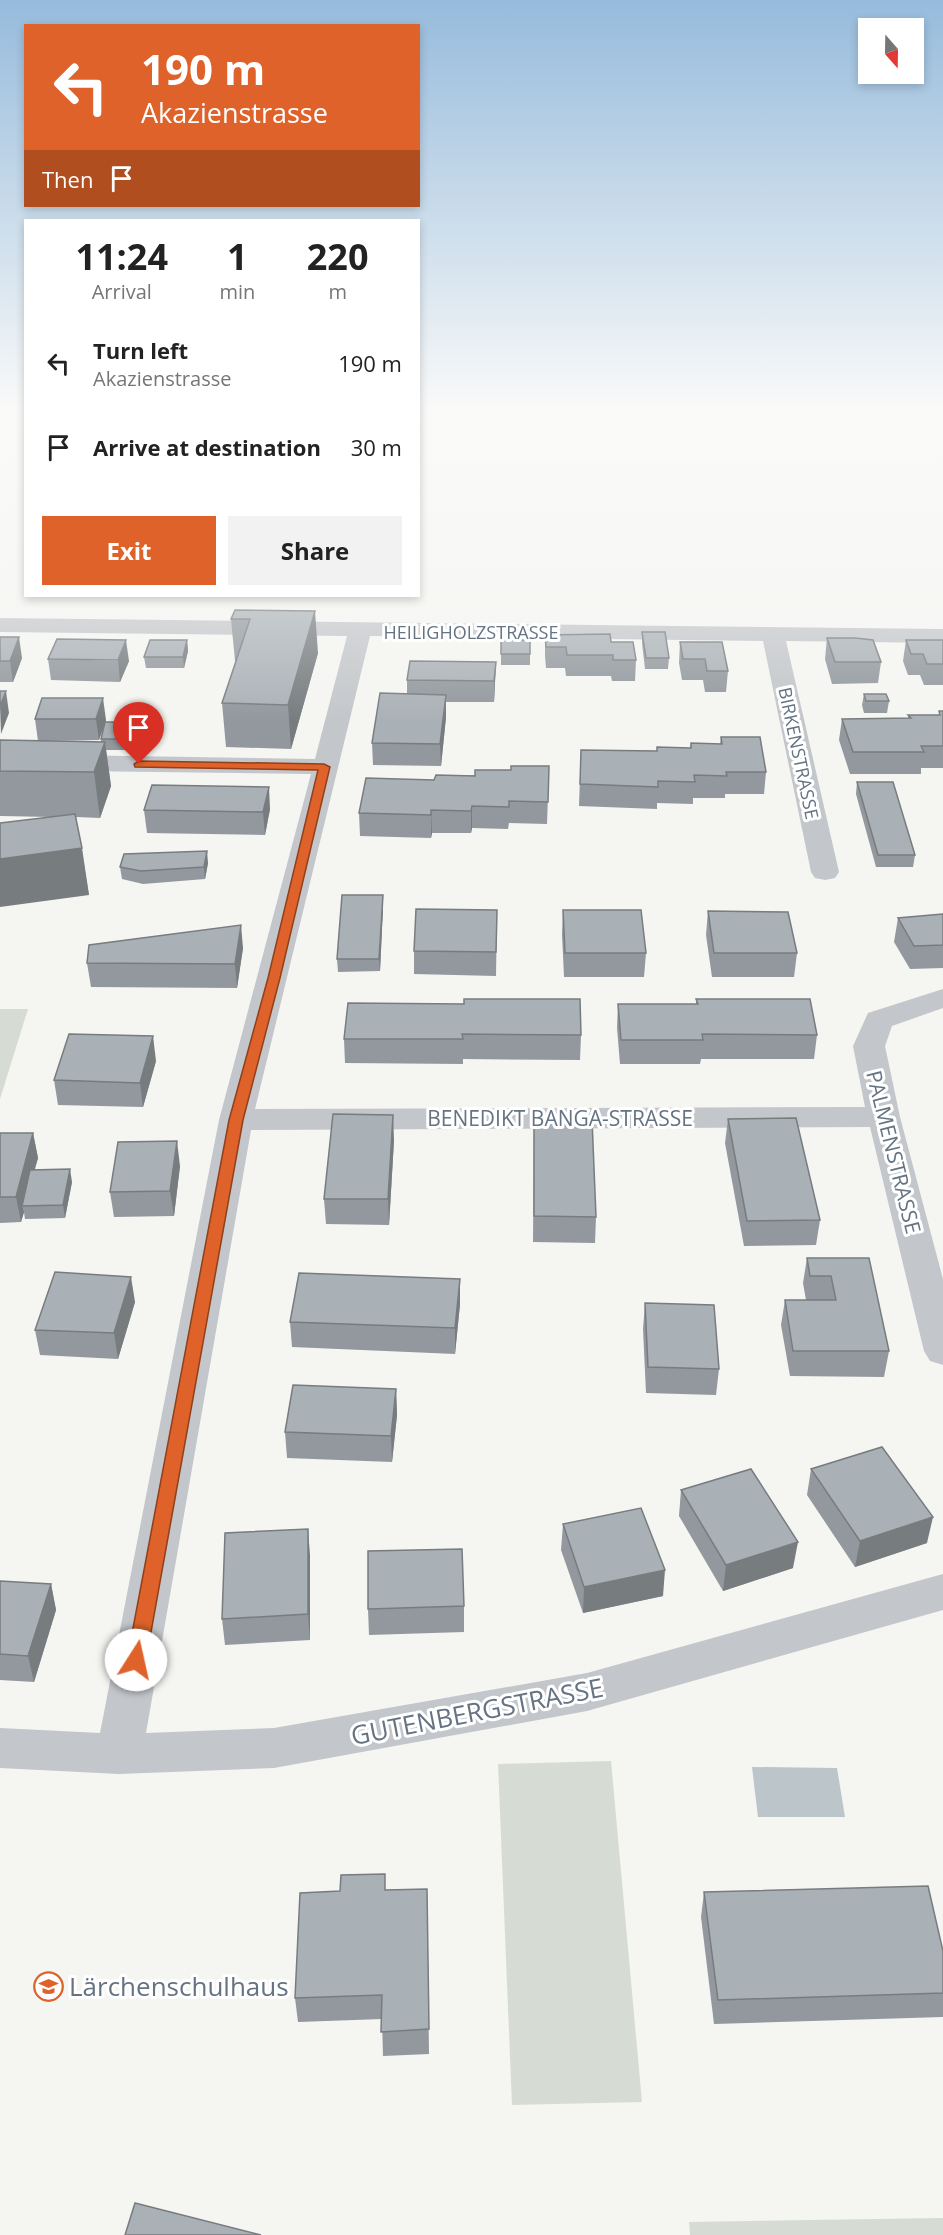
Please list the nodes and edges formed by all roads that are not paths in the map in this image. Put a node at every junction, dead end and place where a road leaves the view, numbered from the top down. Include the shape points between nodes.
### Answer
1 (0, 626) edge
2 (360, 631) junction
3 (773, 634) junction
4 (943, 636) edge
5 (0, 762) edge
6 (324, 767) junction
7 (825, 872) dead end
8 (943, 998) edge
9 (884, 1117) junction
10 (236, 1120) junction
11 (943, 1351) edge
12 (943, 1592) edge
13 (0, 1748) edge
14 (119, 1754) junction

1 - 2 street, HEILIGHOLZSTRASSE
2 - 3 street, HEILIGHOLZSTRASSE
2 - 6 street
3 - 4 street, HEILIGHOLZSTRASSE
3 - 7 street, BIRKENSTRASSE
5 - 6 street
6 - 10 street
8 - 9 street, PALMENSTRASSE via 879,1020 869,1046
9 - 10 street, BENEDIKT BANGA-STRASSE
9 - 11 street, PALMENSTRASSE
10 - 14 street
12 - 14 street, GUTENBERGSTRASSE via 587,1692 274,1749
13 - 14 street, GUTENBERGSTRASSE

